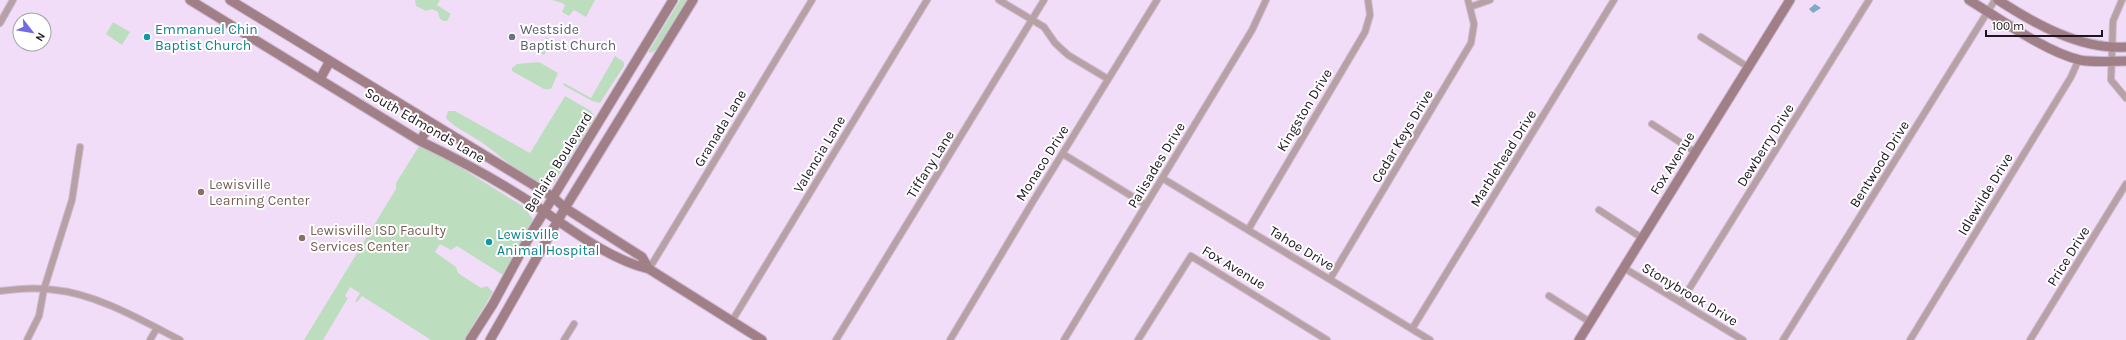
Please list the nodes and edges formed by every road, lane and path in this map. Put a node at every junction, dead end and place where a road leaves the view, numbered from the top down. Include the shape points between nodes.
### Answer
1 (13, 0) edge
2 (190, 0) edge
3 (230, 0) edge
4 (673, 0) edge
5 (693, 0) edge
6 (812, 0) edge
7 (927, 0) edge
8 (999, 0) edge
9 (1044, 0) edge
10 (1157, 0) edge
11 (1266, 0) edge
12 (1368, 0) edge
13 (1468, 0) edge
14 (1490, 0) edge
15 (1614, 0) edge
16 (1790, 0) edge
17 (1869, 0) edge
18 (1970, 0) edge
19 (1995, 0) edge
20 (1998, 0) edge
21 (2122, 0) edge
22 (1470, 7) junction
23 (1988, 11) junction
24 (1032, 20) junction
25 (0, 23) edge
26 (1701, 37) dead end
27 (2112, 47) junction
28 (2126, 47) edge
29 (638, 59) junction
30 (2079, 60) junction
31 (330, 61) junction
32 (2111, 61) junction
33 (2126, 61) edge
34 (652, 67) junction
35 (1748, 67) junction
36 (1108, 79) junction
37 (320, 80) junction
38 (2126, 98) edge
39 (431, 123) junction
40 (1652, 124) dead end
41 (420, 141) junction
42 (80, 147) dead end
43 (1695, 152) junction
44 (1063, 154) junction
45 (1162, 178) junction
46 (2126, 184) edge
47 (553, 197) junction
48 (1146, 205) junction
49 (565, 208) junction
50 (1599, 210) dead end
51 (544, 212) junction
52 (558, 222) junction
53 (1248, 230) junction
54 (1642, 238) junction
55 (1624, 268) junction
56 (649, 269) junction
57 (1330, 278) junction
58 (44, 289) junction
59 (0, 291) edge
60 (1549, 296) dead end
61 (1681, 302) junction
62 (732, 321) junction
63 (1590, 322) junction
64 (574, 324) dead end
65 (158, 328) junction
66 (1412, 329) junction
67 (27, 340) edge
68 (150, 340) edge
69 (180, 340) edge
70 (470, 340) edge
71 (490, 340) edge
72 (564, 340) edge
73 (762, 340) edge
74 (836, 340) edge
75 (950, 340) edge
76 (1064, 340) edge
77 (1138, 340) edge
78 (1327, 340) edge
79 (1430, 340) edge
80 (1579, 340) edge
81 (1743, 340) edge
82 (1783, 340) edge
83 (1910, 340) edge
84 (2030, 340) edge

1 - 25 street
2 - 37 main road, South Edmonds Lane
3 - 31 main road, South Edmonds Lane
4 - 29 main road, Bellaire Boulevard
5 - 34 main road
6 - 56 street, Granada Lane
7 - 62 street, Valencia Lane
8 - 24 street
9 - 24 street, Tiffany Lane
10 - 36 street, Monaco Drive
11 - 45 street, Palisades Drive via 1252,30
12 - 53 street, Kingston Drive via 1370,15 1365,32
13 - 22 street, Cedar Keys Drive
14 - 22 street
15 - 66 street, Marblehead Drive
16 - 35 main road, Fox Avenue
17 - 61 street, Dewberry Drive
18 - 23 main road
19 - 23 street, Bentwood Drive
20 - 27 main road via 2067,36
21 - 27 street via 2113,21
22 - 57 street, Cedar Keys Drive via 1474,24 1471,43
23 - 30 main road via 2056,50
23 - 82 street, Bentwood Drive
24 - 36 street via 1044,28 1068,55
24 - 74 street, Tiffany Lane
26 - 35 street
27 - 28 main road
27 - 32 street
29 - 34 main road
29 - 47 main road, Bellaire Boulevard
30 - 32 main road
30 - 83 street, Idlewilde Drive via 2071,78
31 - 37 main road
31 - 39 main road, South Edmonds Lane
32 - 33 main road
32 - 38 street via 2111,80
34 - 49 main road
35 - 43 main road, Fox Avenue
36 - 44 street, Monaco Drive
37 - 41 main road, South Edmonds Lane
39 - 41 main road
39 - 47 main road, South Edmonds Lane
40 - 43 street
41 - 51 main road, South Edmonds Lane via 460,160
42 - 58 street via 72,200
43 - 54 main road, Fox Avenue
44 - 48 street
44 - 75 street, Monaco Drive
45 - 48 street, Palisades Drive
45 - 53 street, Tahoe Drive
46 - 84 street, Price Drive
47 - 49 main road, South Edmonds Lane
47 - 51 main road, Bellaire Boulevard
48 - 76 street, Palisades Drive
49 - 52 main road
49 - 56 main road, South Edmonds Lane via 642,257
50 - 54 street
51 - 52 main road, South Edmonds Lane
51 - 70 main road, Bellaire Boulevard
52 - 56 main road, South Edmonds Lane via 632,264
52 - 71 main road
53 - 57 street, Tahoe Drive
54 - 55 main road, Fox Avenue
55 - 61 street, Stonybrook Drive
55 - 63 main road, Fox Avenue
56 - 62 main road, South Edmonds Lane
57 - 66 street, Tahoe Drive
58 - 59 street
58 - 65 street via 83,296
58 - 67 street via 39,316
60 - 63 street
61 - 81 street, Stonybrook Drive
62 - 73 main road, South Edmonds Lane
63 - 80 main road, Fox Avenue
64 - 72 street
65 - 68 street
65 - 69 street
66 - 79 street, Tahoe Drive
77 - 78 street, Fox Avenue via 1191,256

